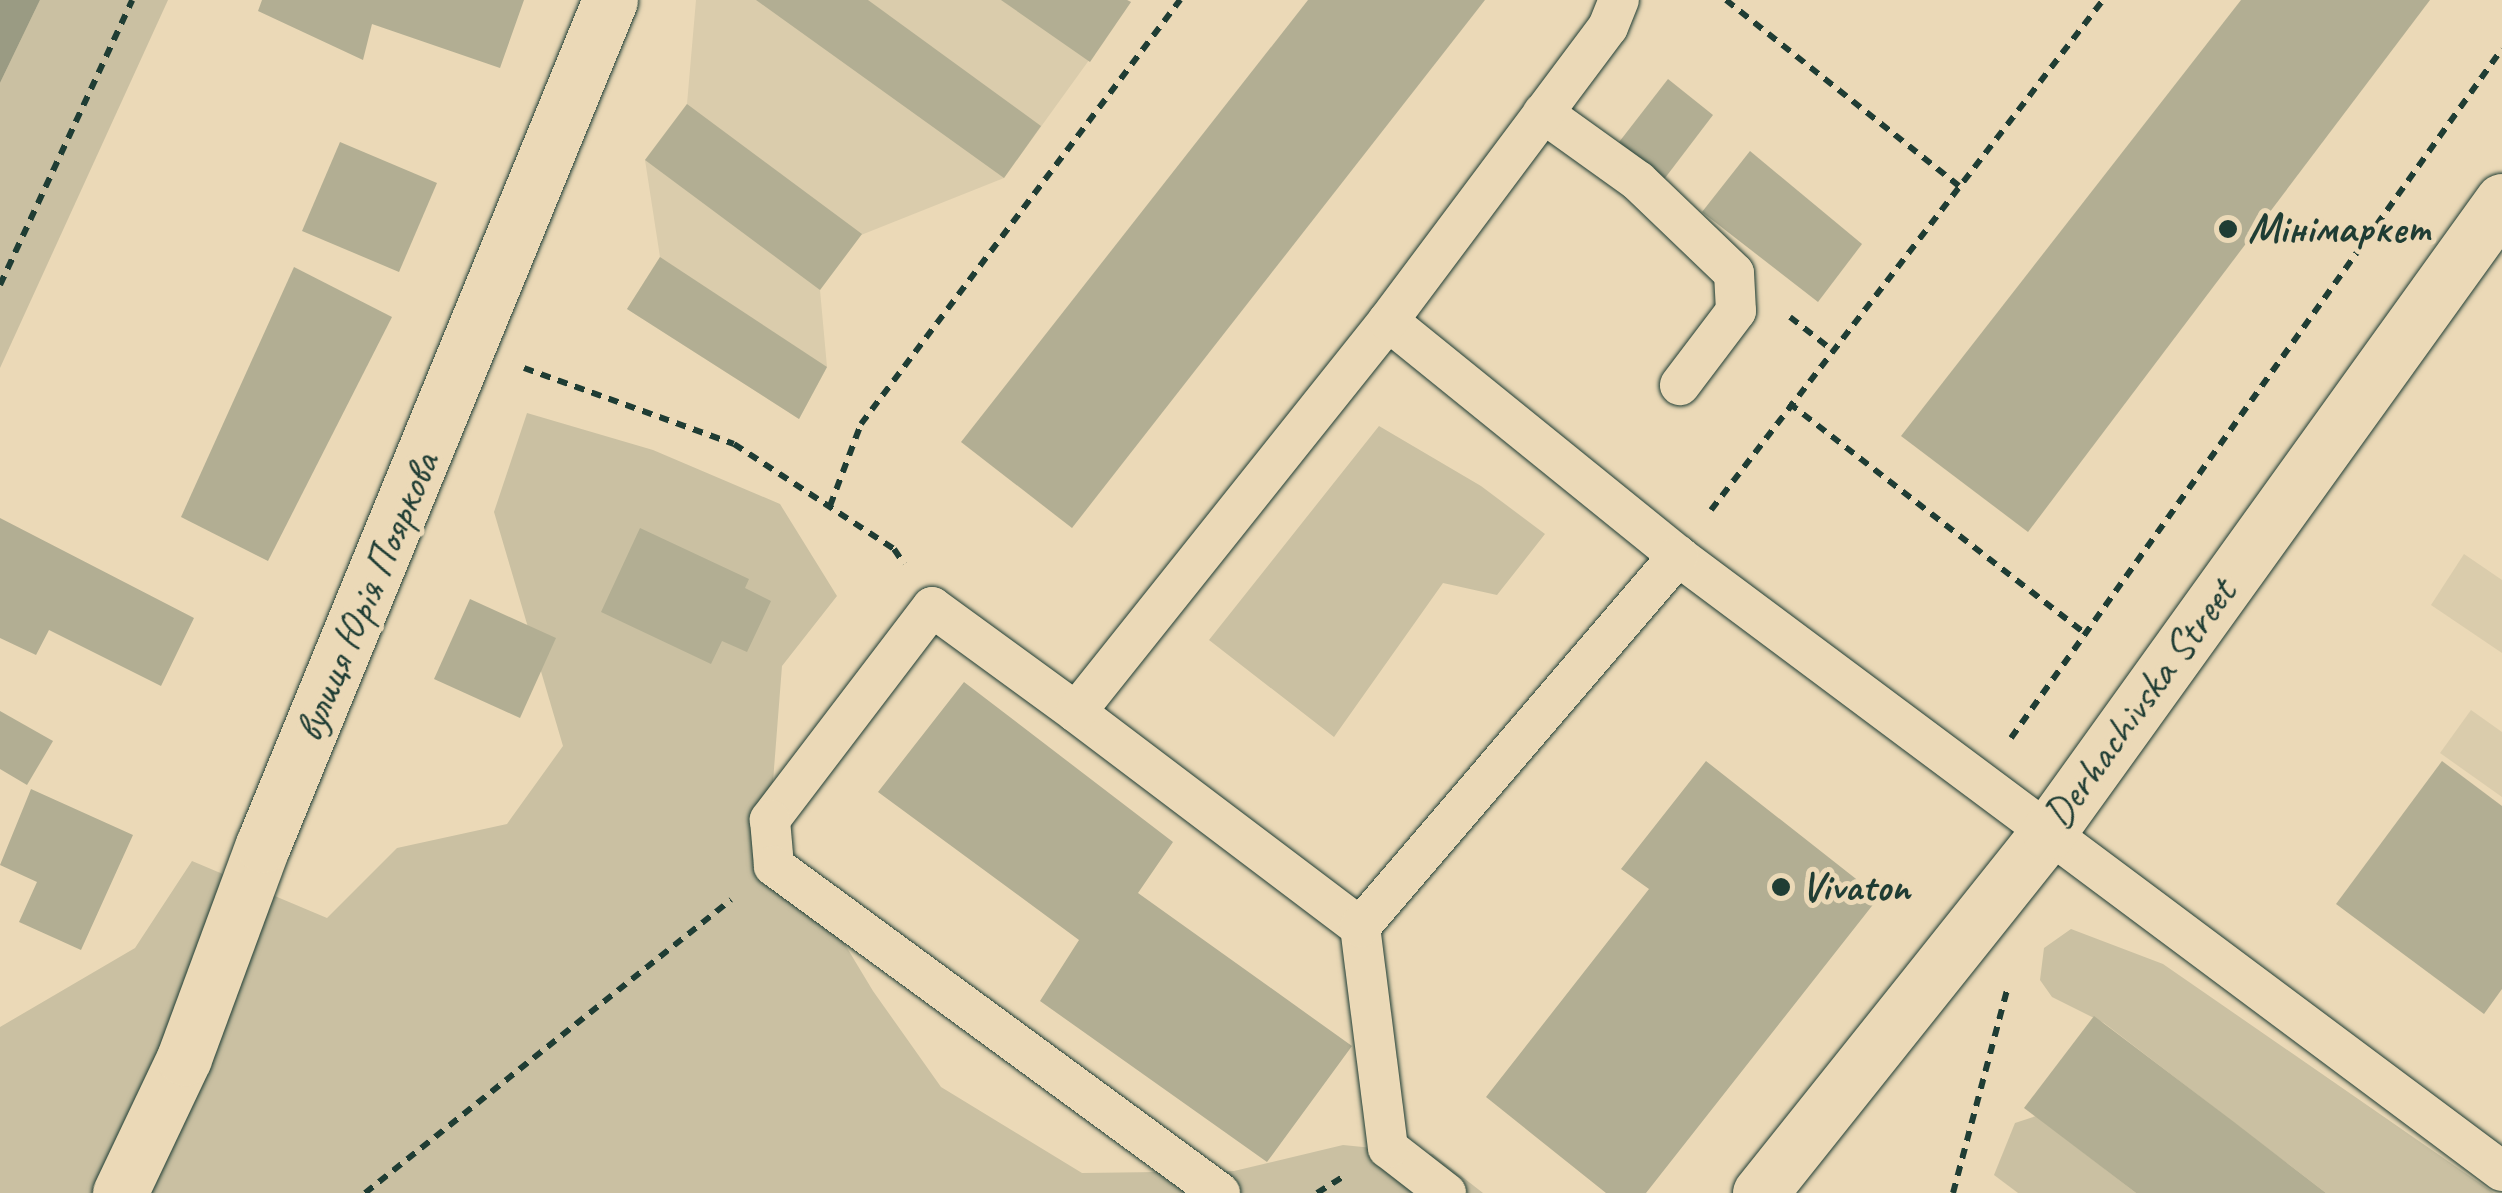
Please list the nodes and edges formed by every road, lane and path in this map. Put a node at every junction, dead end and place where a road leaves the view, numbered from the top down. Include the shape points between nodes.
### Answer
1 (132, 0) edge
2 (610, 0) edge
3 (1180, 0) edge
4 (1619, 0) edge
5 (1726, 0) edge
6 (2104, 0) edge
7 (2502, 49) edge
8 (1543, 113) junction
9 (1958, 186) junction
10 (2502, 201) edge
11 (0, 285) edge
12 (1388, 321) junction
13 (470, 349) junction
14 (1680, 386) dead end
15 (1790, 403) junction
16 (830, 506) junction
17 (1678, 556) junction
18 (932, 607) junction
19 (2088, 635) junction
20 (1076, 712) junction
21 (1980, 779) junction
22 (2049, 831) junction
23 (774, 866) junction
24 (1360, 927) junction
25 (2014, 964) dead end
26 (2502, 1170) edge
27 (120, 1193) edge
28 (365, 1193) edge
29 (1220, 1193) edge
30 (1446, 1193) edge
31 (1760, 1193) edge
32 (1953, 1193) edge

1 - 11 path
2 - 13 street, вулиця Юрія Пояркова
3 - 16 path via 860,424
4 - 8 lane via 1608,27
5 - 9 path
6 - 9 path
7 - 19 path
8 - 12 lane
8 - 14 lane via 1638,181 1734,273 1736,311
9 - 15 path
10 - 22 street, Derhachivska Street
12 - 17 lane
12 - 20 lane
13 - 16 path via 734,444
13 - 27 street, вулиця Юрія Пояркова via 263,844 184,1058
15 - 17 path
15 - 19 path
16 - 18 path via 894,549
17 - 21 lane
17 - 24 lane
18 - 20 lane
18 - 23 lane via 770,820
19 - 21 path
20 - 24 lane
21 - 22 lane
22 - 26 lane
22 - 31 street, Derhachivska Street
23 - 28 path
23 - 29 lane
24 - 30 lane via 1388,1148
25 - 32 path

